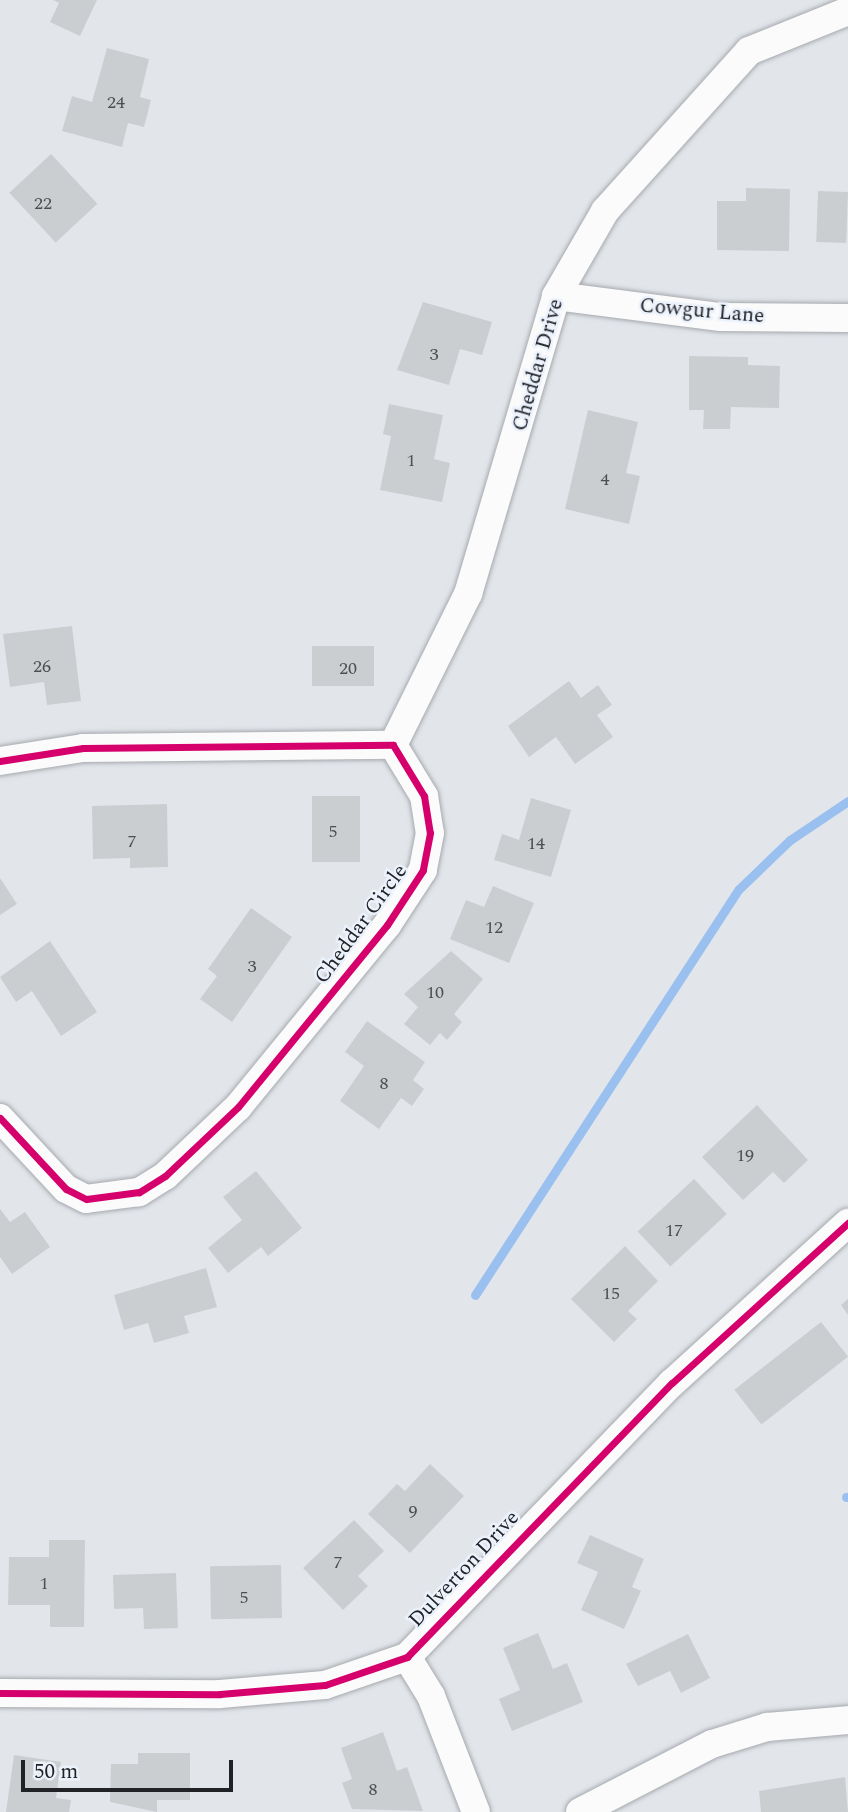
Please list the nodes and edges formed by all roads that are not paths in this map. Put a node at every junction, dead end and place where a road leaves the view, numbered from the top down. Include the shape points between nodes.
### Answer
1 (848, 10) edge
2 (556, 296) junction
3 (848, 318) edge
4 (393, 745) junction
5 (0, 761) edge
6 (0, 1118) edge
7 (848, 1223) edge
8 (407, 1657) junction
9 (0, 1693) edge
10 (848, 1720) edge
11 (476, 1812) edge
12 (580, 1812) edge

1 - 2 street, Cheddar Drive via 749,51 605,211
2 - 3 street, Cowgur Lane via 721,317
2 - 4 street, Cheddar Drive via 468,594
4 - 5 street via 83,748
4 - 6 street, Cheddar Circle via 424,796 430,833 423,870 313,1017 193,1150 139,1192 86,1199 66,1189
7 - 8 street, Dulverton Drive via 672,1383 509,1544
8 - 9 street, Dulverton Drive via 325,1685 220,1695
8 - 11 street via 431,1696
10 - 12 street via 767,1727 712,1744

